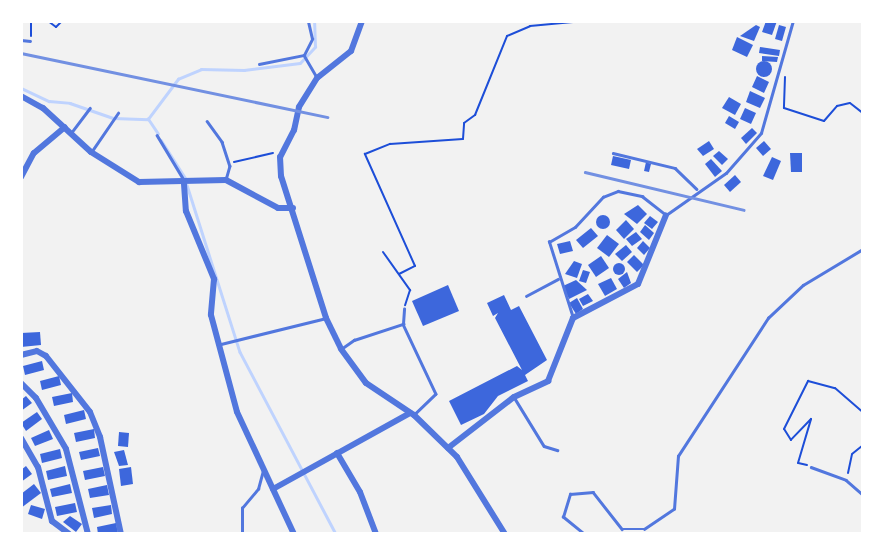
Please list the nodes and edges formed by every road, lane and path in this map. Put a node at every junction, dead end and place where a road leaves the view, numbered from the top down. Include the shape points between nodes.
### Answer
1 (31, 21) edge
2 (48, 21) edge
3 (62, 21) edge
4 (308, 21) edge
5 (362, 21) edge
6 (584, 21) edge
7 (793, 21) edge
8 (34, 28) dead end
9 (21, 40) edge
10 (30, 41) dead end
11 (304, 55) junction
12 (259, 64) dead end
13 (777, 68) junction
14 (317, 78) junction
15 (21, 96) edge
16 (90, 108) dead end
17 (118, 113) dead end
18 (863, 113) edge
19 (207, 121) dead end
20 (68, 130) junction
21 (157, 135) dead end
22 (284, 150) junction
23 (91, 152) junction
24 (613, 153) dead end
25 (229, 163) junction
26 (21, 177) edge
27 (226, 180) junction
28 (184, 184) junction
29 (697, 190) junction
30 (293, 208) junction
31 (666, 215) junction
32 (863, 249) edge
33 (383, 251) dead end
34 (399, 274) junction
35 (558, 279) junction
36 (526, 296) dead end
37 (404, 309) joint
38 (326, 318) junction
39 (573, 318) junction
40 (403, 324) junction
41 (217, 345) junction
42 (341, 349) junction
43 (21, 355) edge
44 (21, 383) edge
45 (514, 397) junction
46 (863, 412) edge
47 (412, 414) junction
48 (21, 438) edge
49 (863, 445) edge
50 (448, 448) junction
51 (557, 450) dead end
52 (337, 453) junction
53 (811, 467) joint
54 (263, 470) junction
55 (846, 480) junction
56 (274, 489) junction
57 (863, 495) edge
58 (69, 534) edge
59 (88, 534) edge
60 (121, 534) edge
61 (242, 534) edge
62 (294, 534) edge
63 (376, 534) edge
64 (505, 534) edge
65 (584, 534) edge

1 - 8 path
2 - 3 path via 57,27
4 - 11 lane via 312,39
5 - 14 street via 351,51
6 - 34 path via 530,26 507,36 475,115 464,123 463,139 390,144 365,154 415,266
7 - 13 lane
9 - 10 lane
11 - 12 lane
11 - 14 lane
13 - 18 path via 785,74 783,108 824,121 837,106 850,103
13 - 29 lane via 761,133 726,173
14 - 22 street via 299,107
15 - 20 street
16 - 20 lane
17 - 23 lane
19 - 25 lane via 222,142
20 - 23 street
20 - 26 street via 34,153
21 - 28 lane
22 - 25 path
22 - 30 street via 281,176
23 - 28 street via 139,182
24 - 29 lane via 675,168
25 - 27 lane
27 - 28 street
27 - 30 street via 278,208
28 - 41 street via 186,211 214,279 211,315
29 - 31 lane
30 - 38 street
31 - 35 lane via 642,196 618,191 603,197 575,227 549,242
31 - 39 street via 638,284
32 - 65 lane via 803,285 768,318 678,456 674,509 644,529 622,529 593,492 570,494 563,517
33 - 34 path
34 - 37 path via 410,290
35 - 36 lane
35 - 39 lane
37 - 40 lane
38 - 41 lane
38 - 42 street
39 - 45 street via 548,381
40 - 42 lane
40 - 47 lane via 436,394
41 - 54 street via 237,412
42 - 47 street via 366,383
43 - 60 street via 37,351 46,356 90,412 100,437
44 - 59 street via 36,398 66,449
45 - 50 street
45 - 51 lane via 544,446
46 - 53 path via 835,388 808,381 784,429 791,440 811,419 798,463
47 - 50 street
47 - 52 street
48 - 58 street via 38,467 47,512
49 - 55 path via 852,454
50 - 64 street
52 - 56 street
52 - 63 street via 360,492
53 - 55 lane
54 - 56 street
54 - 61 lane via 258,489 242,508
55 - 57 lane
56 - 62 street

